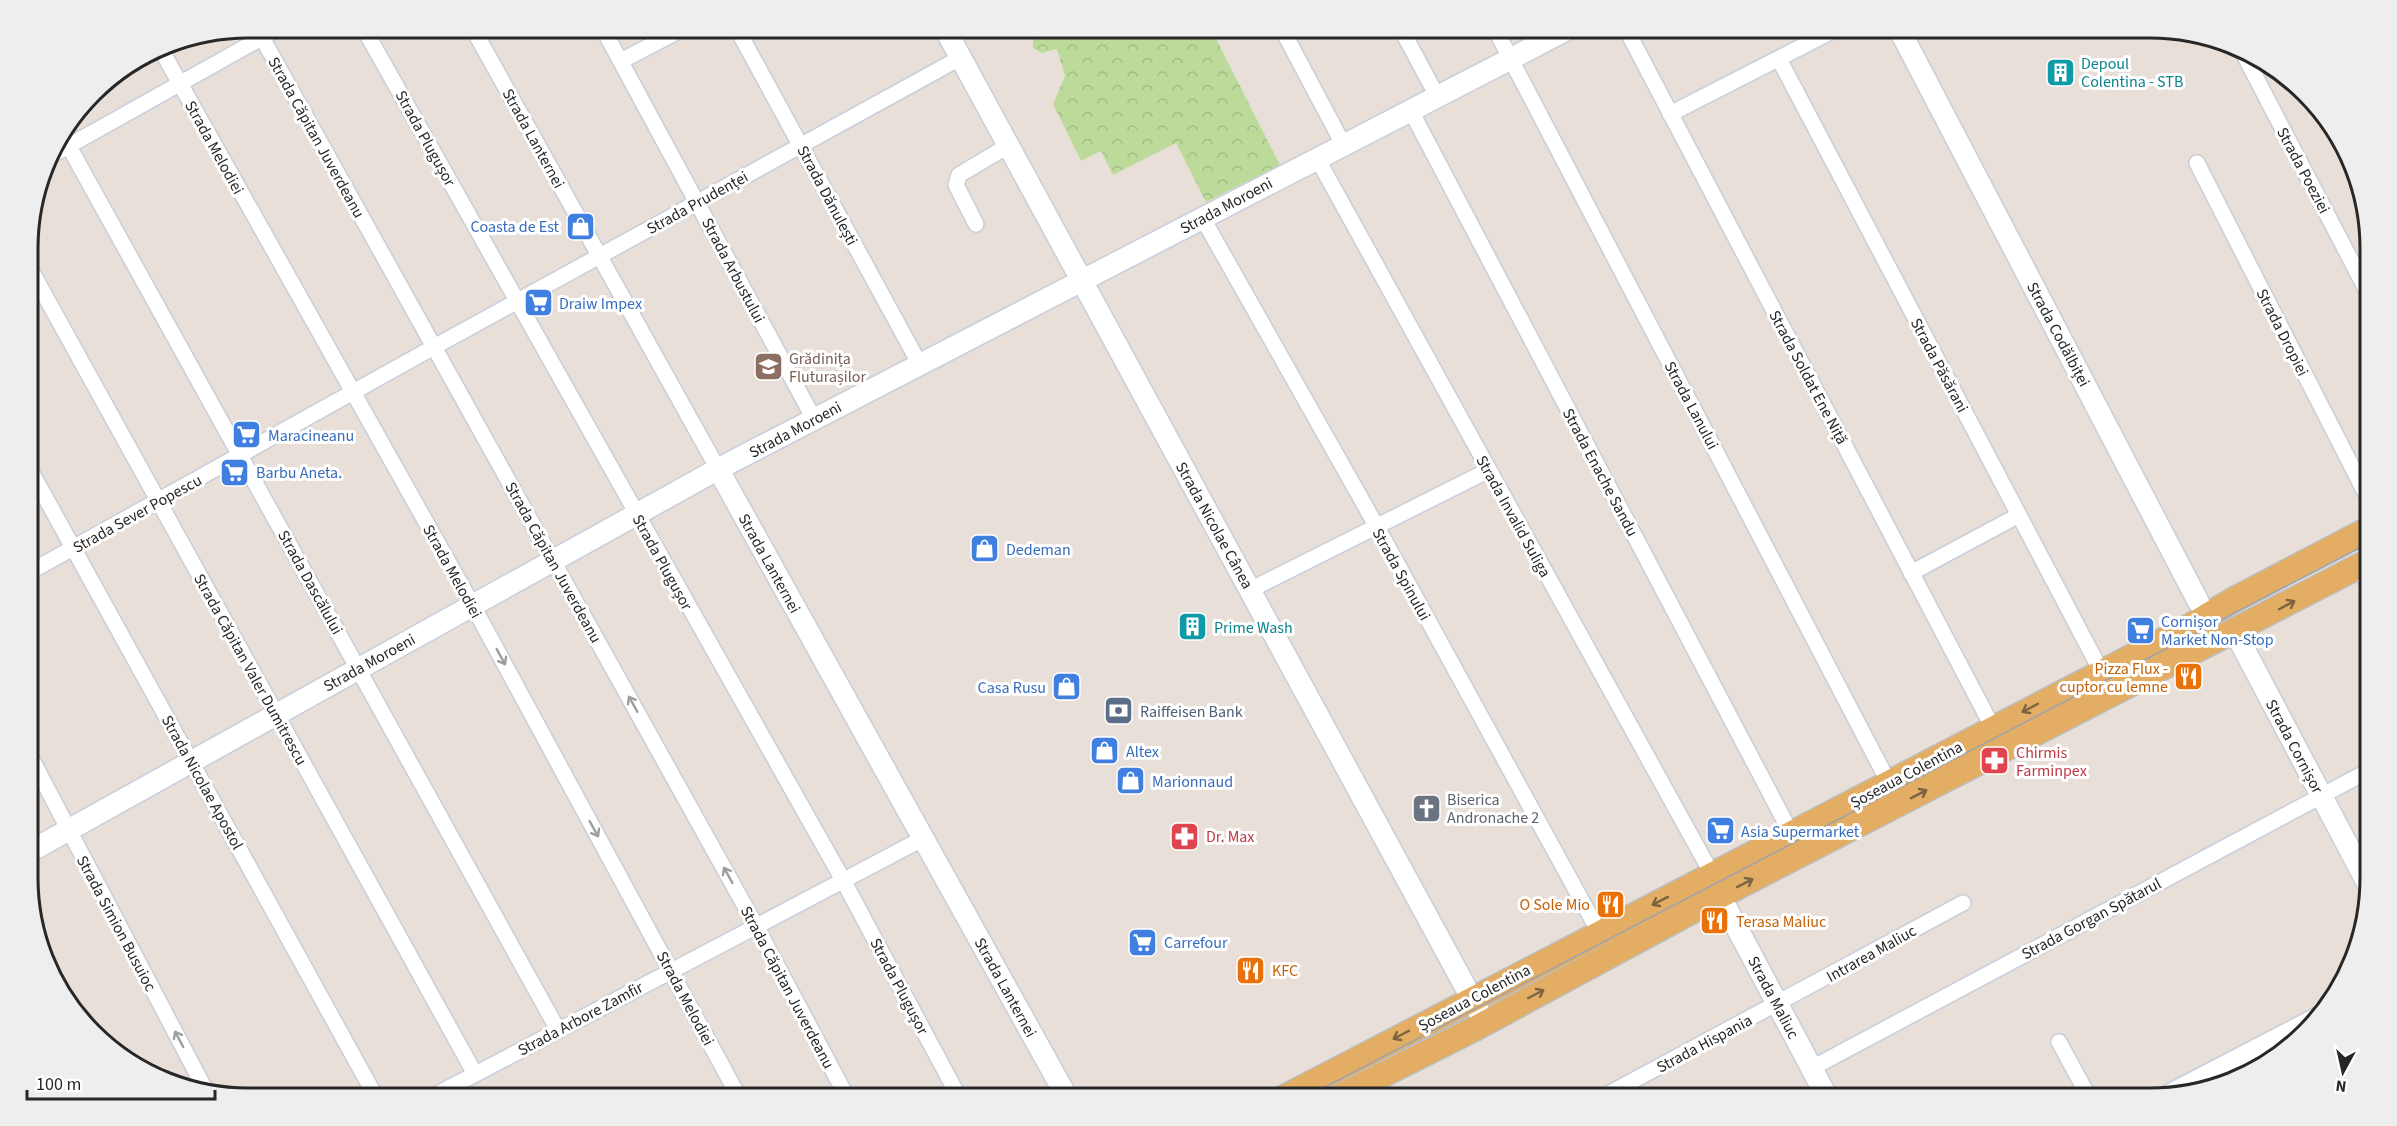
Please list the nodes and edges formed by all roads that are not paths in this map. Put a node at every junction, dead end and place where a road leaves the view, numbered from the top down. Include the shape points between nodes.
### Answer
1 (250, 38) edge
2 (262, 38) edge
3 (369, 38) edge
4 (478, 38) edge
5 (608, 38) edge
6 (665, 38) edge
7 (742, 38) edge
8 (950, 38) edge
9 (1287, 38) edge
10 (1406, 38) edge
11 (1500, 38) edge
12 (1551, 38) edge
13 (1631, 38) edge
14 (1820, 38) edge
15 (1904, 38) edge
16 (164, 55) edge
17 (960, 58) junction
18 (1510, 59) junction
19 (1779, 60) junction
20 (621, 61) junction
21 (2248, 63) edge
22 (180, 83) junction
23 (1437, 96) junction
24 (1410, 111) junction
25 (1670, 114) junction
26 (68, 139) edge
27 (67, 142) edge
28 (1343, 144) junction
29 (801, 146) junction
30 (1006, 147) junction
31 (1317, 158) junction
32 (2198, 163) dead end
33 (697, 202) junction
34 (1202, 217) junction
35 (976, 224) dead end
36 (599, 256) junction
37 (2360, 278) edge
38 (1080, 282) junction
39 (38, 283) edge
40 (518, 301) junction
41 (434, 346) junction
42 (919, 363) junction
43 (352, 393) junction
44 (814, 418) junction
45 (240, 455) junction
46 (718, 469) junction
47 (1489, 471) junction
48 (2360, 482) edge
49 (38, 484) edge
50 (158, 501) junction
51 (636, 515) junction
52 (2019, 515) junction
53 (1377, 527) junction
54 (2360, 533) edge
55 (73, 548) junction
56 (553, 561) junction
57 (38, 567) edge
58 (1911, 573) junction
59 (2360, 575) edge
60 (1251, 590) junction
61 (473, 606) junction
62 (2209, 608) junction
63 (2229, 635) junction
64 (358, 667) junction
65 (2101, 671) junction
66 (276, 714) junction
67 (1993, 728) junction
68 (191, 760) junction
69 (38, 772) edge
70 (2360, 775) edge
71 (1889, 783) junction
72 (2321, 795) junction
73 (68, 830) junction
74 (1791, 833) junction
75 (924, 838) junction
76 (38, 847) edge
77 (2360, 869) edge
78 (843, 880) junction
79 (1716, 885) junction
80 (1964, 903) dead end
81 (756, 926) junction
82 (1599, 932) junction
83 (671, 971) junction
84 (1471, 998) junction
85 (1778, 1004) junction
86 (1485, 1023) junction
87 (558, 1030) junction
88 (2293, 1031) edge
89 (2059, 1042) dead end
90 (1812, 1068) junction
91 (475, 1074) junction
92 (202, 1083) edge
93 (2192, 1084) edge
94 (371, 1088) edge
95 (449, 1088) edge
96 (734, 1088) edge
97 (842, 1088) edge
98 (954, 1088) edge
99 (1062, 1088) edge
100 (1302, 1088) edge
101 (1357, 1088) edge
102 (1620, 1088) edge
103 (1822, 1088) edge
104 (2084, 1088) edge

1 - 22 street
2 - 41 street, Strada Căpitan Juverdeanu
3 - 40 street, Strada Plugușor
4 - 36 street, Strada Lanternei
5 - 20 street, Strada Arbustului
6 - 20 street
7 - 29 street, Strada Dănulești
8 - 17 street, Strada Nicolae Cânea
9 - 28 street
10 - 23 street
11 - 18 street, Strada Lanului
12 - 18 street, Strada Moroeni
13 - 25 street, Strada Soldat Ene Niță
14 - 19 street
15 - 62 street, Strada Codălbiței
16 - 22 street, Strada Melodiei
17 - 29 street, Strada Prudenței
17 - 30 street, Strada Nicolae Cânea
18 - 23 street, Strada Moroeni
18 - 71 street, Strada Lanului
19 - 25 street
19 - 52 street, Strada Păsărani
20 - 33 street, Strada Arbustului
21 - 37 street, Strada Poeziei
22 - 26 street
22 - 43 street, Strada Melodiei
23 - 24 street, Strada Moroeni
24 - 28 street, Strada Moroeni
24 - 74 street, Strada Enache Sandu
25 - 58 street, Strada Soldat Ene Niță
27 - 45 street, Strada Dascălului
28 - 31 street, Strada Moroeni
29 - 33 street, Strada Prudenței
29 - 42 street, Strada Dănulești
30 - 35 street via 959,175 957,180
30 - 38 street, Strada Nicolae Cânea
31 - 34 street, Strada Moroeni
31 - 47 street, Strada Invalid Suliga
32 - 48 street, Strada Dropiei
33 - 36 street, Strada Prudenței
33 - 44 street, Strada Arbustului
34 - 38 street, Strada Moroeni
34 - 53 street, Strada Spinului
36 - 40 street, Strada Prudenței
36 - 46 street, Strada Lanternei
38 - 42 street, Strada Moroeni
38 - 60 street, Strada Nicolae Cânea
39 - 50 street, Strada Căpitan Valer Dumitrescu
40 - 41 street, Strada Prudenței
40 - 51 street, Strada Plugușor
41 - 43 street, Strada Sever Popescu
41 - 56 street, Strada Căpitan Juverdeanu
42 - 44 street, Strada Moroeni
43 - 45 street, Strada Sever Popescu
43 - 61 street, Strada Melodiei
44 - 46 street, Strada Moroeni
45 - 50 street, Strada Sever Popescu
45 - 64 street, Strada Dascălului
46 - 51 street, Strada Moroeni
46 - 75 street, Strada Lanternei
47 - 53 street
47 - 79 street, Strada Invalid Suliga
49 - 55 street, Strada Nicolae Apostol
50 - 55 street, Strada Sever Popescu
50 - 66 street, Strada Căpitan Valer Dumitrescu
51 - 56 street, Strada Moroeni
51 - 78 street, Strada Plugușor
52 - 58 street
52 - 65 street, Strada Păsărani
53 - 60 street
53 - 82 street, Strada Spinului
54 - 62 main road, Șoseaua Colentina
55 - 57 street, Strada Sever Popescu
55 - 68 street, Strada Nicolae Apostol
56 - 61 street, Strada Moroeni
81 -> 56 street, Strada Căpitan Juverdeanu
58 - 67 street, Strada Soldat Ene Niță
63 -> 59 main road, Șoseaua Colentina
60 - 84 street, Strada Nicolae Cânea
61 - 64 street, Strada Moroeni
61 -> 83 street, Strada Melodiei
62 - 63 street, Strada Cornișor
62 - 65 main road, Șoseaua Colentina
63 - 72 street, Strada Cornișor
79 -> 63 main road, Șoseaua Colentina
64 - 66 street, Strada Moroeni
64 - 87 street, Strada Dascălului
65 -> 67 main road, Șoseaua Colentina
66 - 68 street, Strada Moroeni
66 - 91 street, Strada Căpitan Valer Dumitrescu
67 - 71 main road, Șoseaua Colentina
68 - 73 street, Strada Moroeni
68 - 94 street, Strada Nicolae Apostol
69 - 73 street, Strada Simion Busuioc
70 - 72 street, Strada Gorgan Spătarul
71 - 74 main road, Șoseaua Colentina
72 - 77 street, Strada Cornișor
72 - 90 street, Strada Gorgan Spătarul
73 - 76 street, Strada Moroeni
92 -> 73 street, Strada Simion Busuioc
74 - 79 main road, Șoseaua Colentina
75 - 78 street, Strada Arbore Zamfir
75 - 99 street, Strada Lanternei
78 - 81 street, Strada Arbore Zamfir
78 - 98 street, Strada Plugușor
79 -> 82 main road, Șoseaua Colentina
79 - 85 street, Strada Maliuc
86 -> 79 main road, Șoseaua Colentina
80 - 85 street, Intrarea Maliuc
81 - 83 street, Strada Arbore Zamfir
81 - 97 street, Strada Căpitan Juverdeanu
82 - 84 main road, Șoseaua Colentina
83 - 87 street, Strada Arbore Zamfir
83 - 96 street, Strada Melodiei
84 - 86 street, Strada Nicolae Cânea
84 -> 100 main road, Șoseaua Colentina
85 - 90 street, Strada Maliuc
85 - 102 street, Strada Hispania
86 - 101 main road, Șoseaua Colentina
87 - 91 street, Strada Arbore Zamfir
88 - 93 street
89 - 104 street
90 - 103 street, Strada Maliuc
91 - 95 street, Strada Arbore Zamfir

